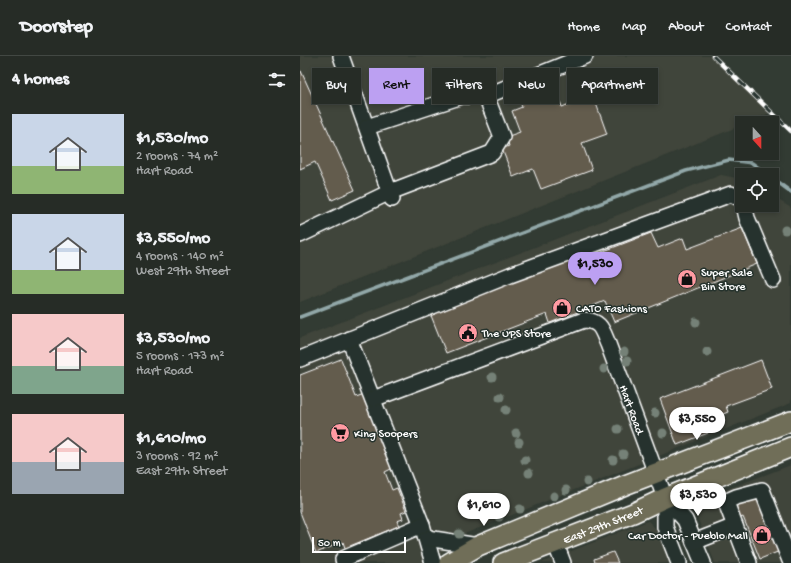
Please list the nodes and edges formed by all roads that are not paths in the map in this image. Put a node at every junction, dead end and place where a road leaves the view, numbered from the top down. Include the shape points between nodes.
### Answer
1 (341, 56) edge
2 (585, 56) edge
3 (496, 92) edge
4 (437, 104) edge
5 (489, 104) edge
6 (366, 127) junction
7 (391, 196) junction
8 (735, 196) edge
9 (746, 212) edge
10 (300, 235) edge
11 (773, 280) dead end
12 (349, 340) junction
13 (300, 359) edge
14 (373, 399) junction
15 (791, 421) edge
16 (791, 447) edge
17 (656, 474) junction
18 (665, 498) junction
19 (735, 526) junction
20 (425, 532) junction
21 (555, 542) junction
22 (694, 542) junction
23 (478, 546) junction
24 (344, 563) edge
25 (433, 563) edge
26 (449, 563) edge
27 (503, 563) edge
28 (564, 563) edge
29 (679, 563) edge
30 (703, 563) edge
31 (749, 563) edge
32 (791, 563) edge

1 - 6 street
2 - 3 street
4 - 6 street
5 - 7 street via 502,136 492,153
6 - 7 street
7 - 10 street
8 - 12 street via 731,194 510,275
9 - 11 street
12 - 13 street
12 - 14 street
14 - 17 street, Hart Road via 584,320 593,320 600,327 608,344
14 - 20 street
15 - 17 main road
16 - 18 main road, East 29th Street
17 - 18 street, Hart Road
17 - 23 main road
18 - 21 main road, East 29th Street via 633,513
18 - 22 street, Hart Road via 685,520
18 - 29 street, Hart Road via 665,527
19 - 22 street
19 - 31 street
19 - 32 street via 727,501 762,490
20 - 23 street
20 - 24 street via 343,559
20 - 25 street
21 - 27 main road, East 29th Street
21 - 28 street
22 - 30 street, Hart Road
23 - 26 main road

